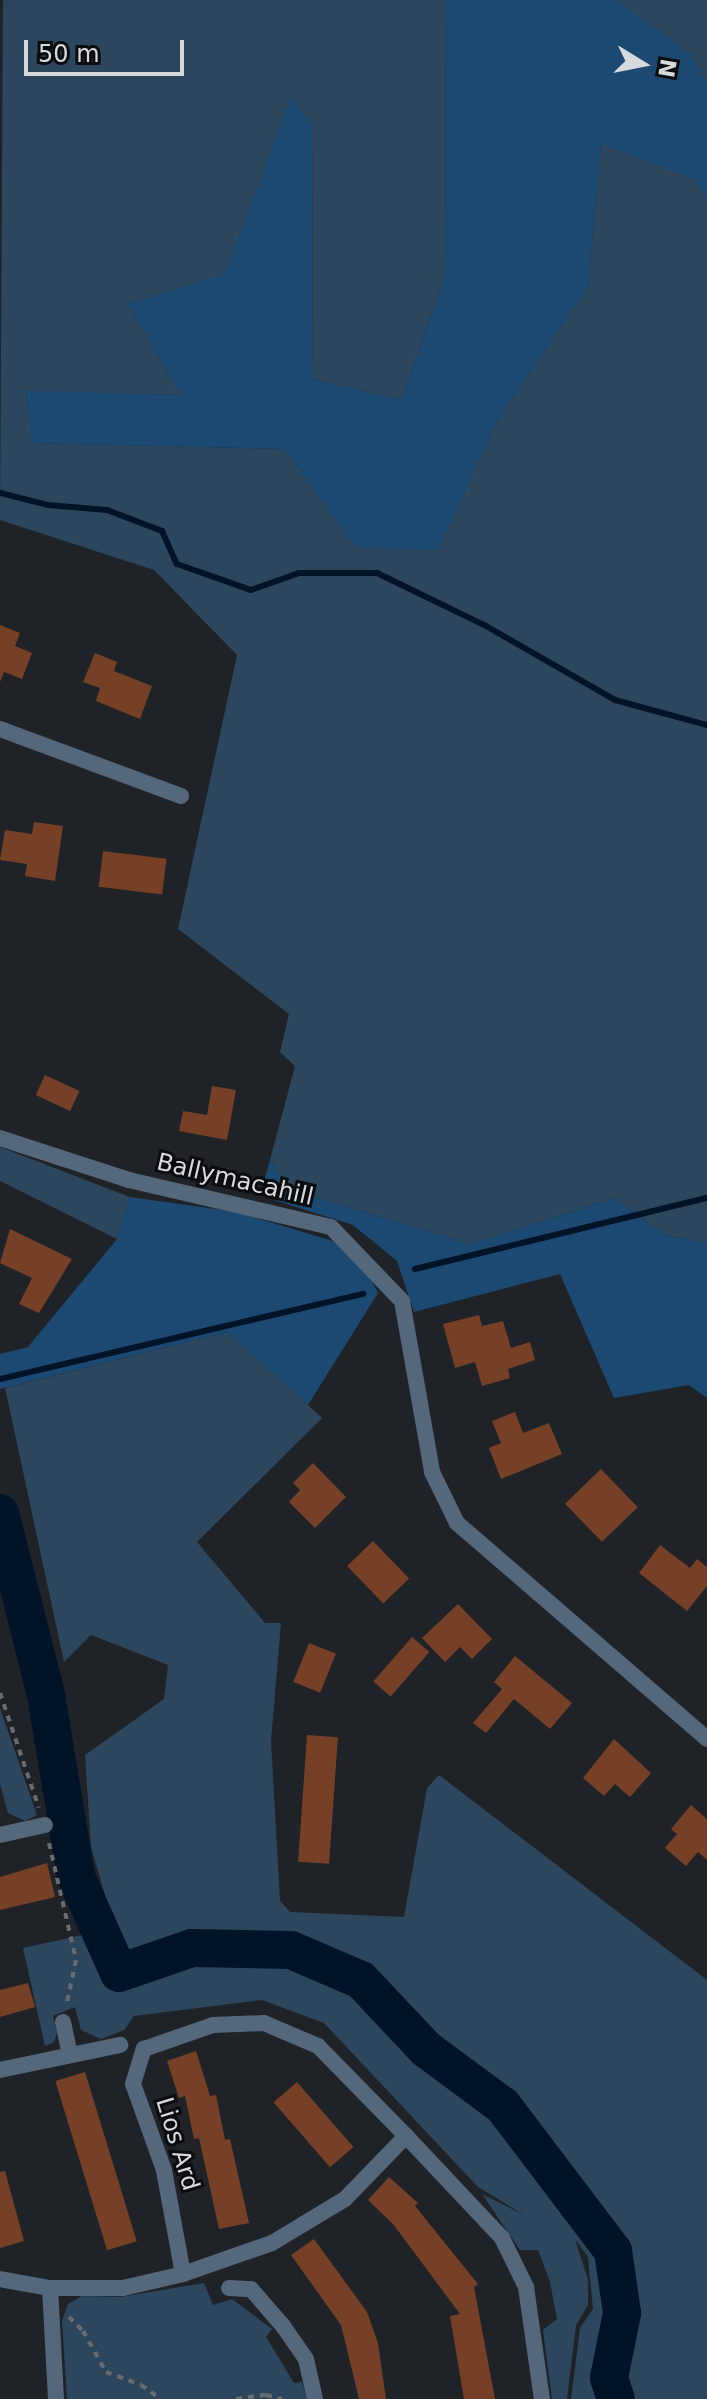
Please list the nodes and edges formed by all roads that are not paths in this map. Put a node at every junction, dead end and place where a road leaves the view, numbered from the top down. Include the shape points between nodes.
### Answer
1 (0, 729) edge
2 (181, 796) dead end
3 (0, 1138) edge
4 (707, 1739) edge
5 (45, 1825) road end
6 (0, 1835) edge
7 (63, 2022) road end
8 (120, 2045) dead end
9 (70, 2055) junction
10 (0, 2070) edge
11 (406, 2136) junction
12 (183, 2274) junction
13 (0, 2279) edge
14 (50, 2288) junction
15 (229, 2288) dead end
16 (56, 2399) edge
17 (315, 2399) edge
18 (542, 2399) edge

1 - 2 street
3 - 4 street, Ballymacahill via 129,1180 331,1227 402,1301 432,1472 457,1523
5 - 6 street
7 - 9 street
8 - 9 street
9 - 10 street
11 - 12 street via 345,2199 272,2243
11 - 12 street, Lios Ard via 318,2046 264,2023 213,2025 144,2049 133,2084 164,2170
11 - 18 street, Lios Ard via 502,2238 526,2287
12 - 14 street via 123,2288
13 - 14 street
14 - 16 street
15 - 17 street via 251,2289 283,2326 306,2359

